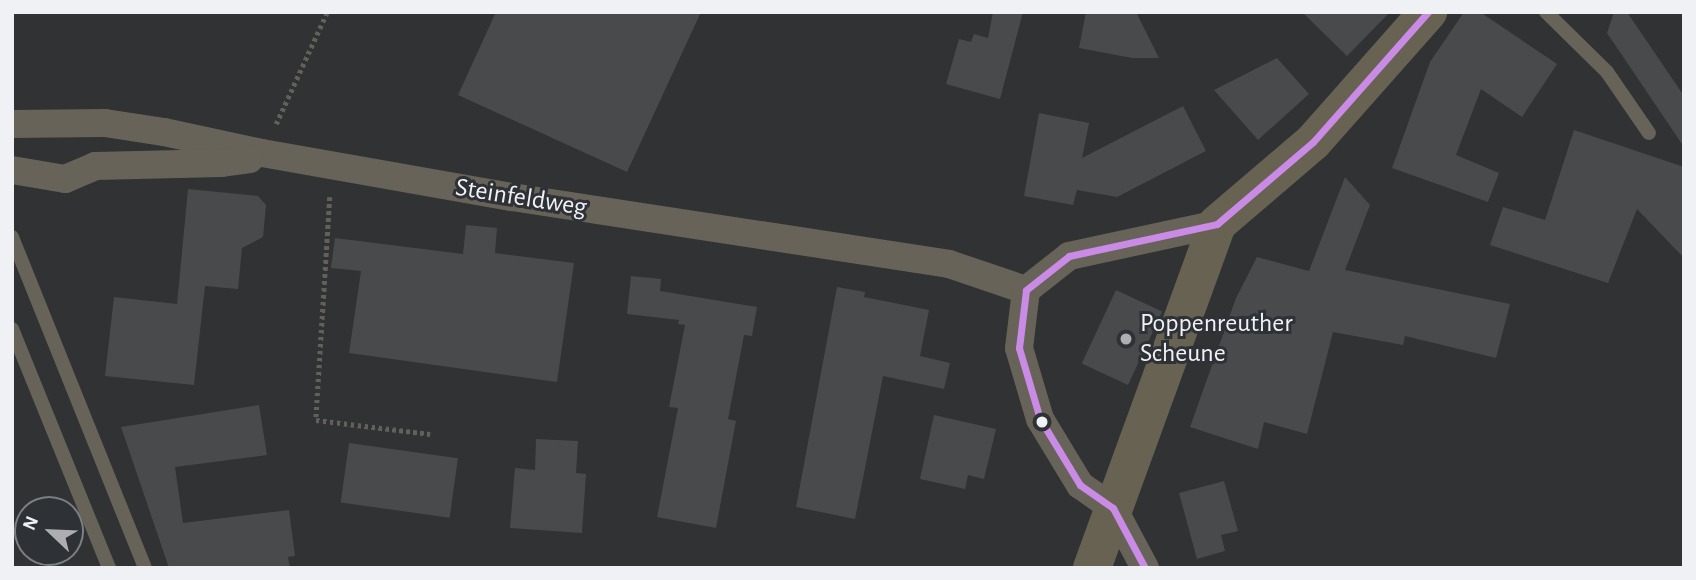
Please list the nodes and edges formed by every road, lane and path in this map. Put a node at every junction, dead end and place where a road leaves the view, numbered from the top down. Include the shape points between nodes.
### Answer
1 (327, 12) edge
2 (1428, 12) edge
3 (1546, 12) edge
4 (12, 124) edge
5 (1650, 133) dead end
6 (262, 153) junction
7 (332, 165) junction
8 (12, 170) edge
9 (1217, 224) junction
10 (12, 236) edge
11 (1026, 290) junction
12 (12, 329) edge
13 (430, 435) dead end
14 (1113, 508) junction
15 (109, 568) edge
16 (145, 568) edge
17 (1092, 568) edge
18 (1145, 568) edge

1 - 6 path
2 - 9 street via 1313,142
3 - 5 lane via 1607,72
4 - 6 street, Steinfeldweg via 105,123
6 - 7 street, Steinfeldweg
6 - 8 street, Steinfeldweg via 246,161 222,163 95,166 65,179
7 - 11 street, Steinfeldweg via 949,264
7 - 13 path via 316,420
9 - 11 street via 1069,256
9 - 14 street
10 - 16 lane
11 - 14 street via 1019,348 1040,419 1080,485
12 - 15 lane
14 - 17 street
14 - 18 street

